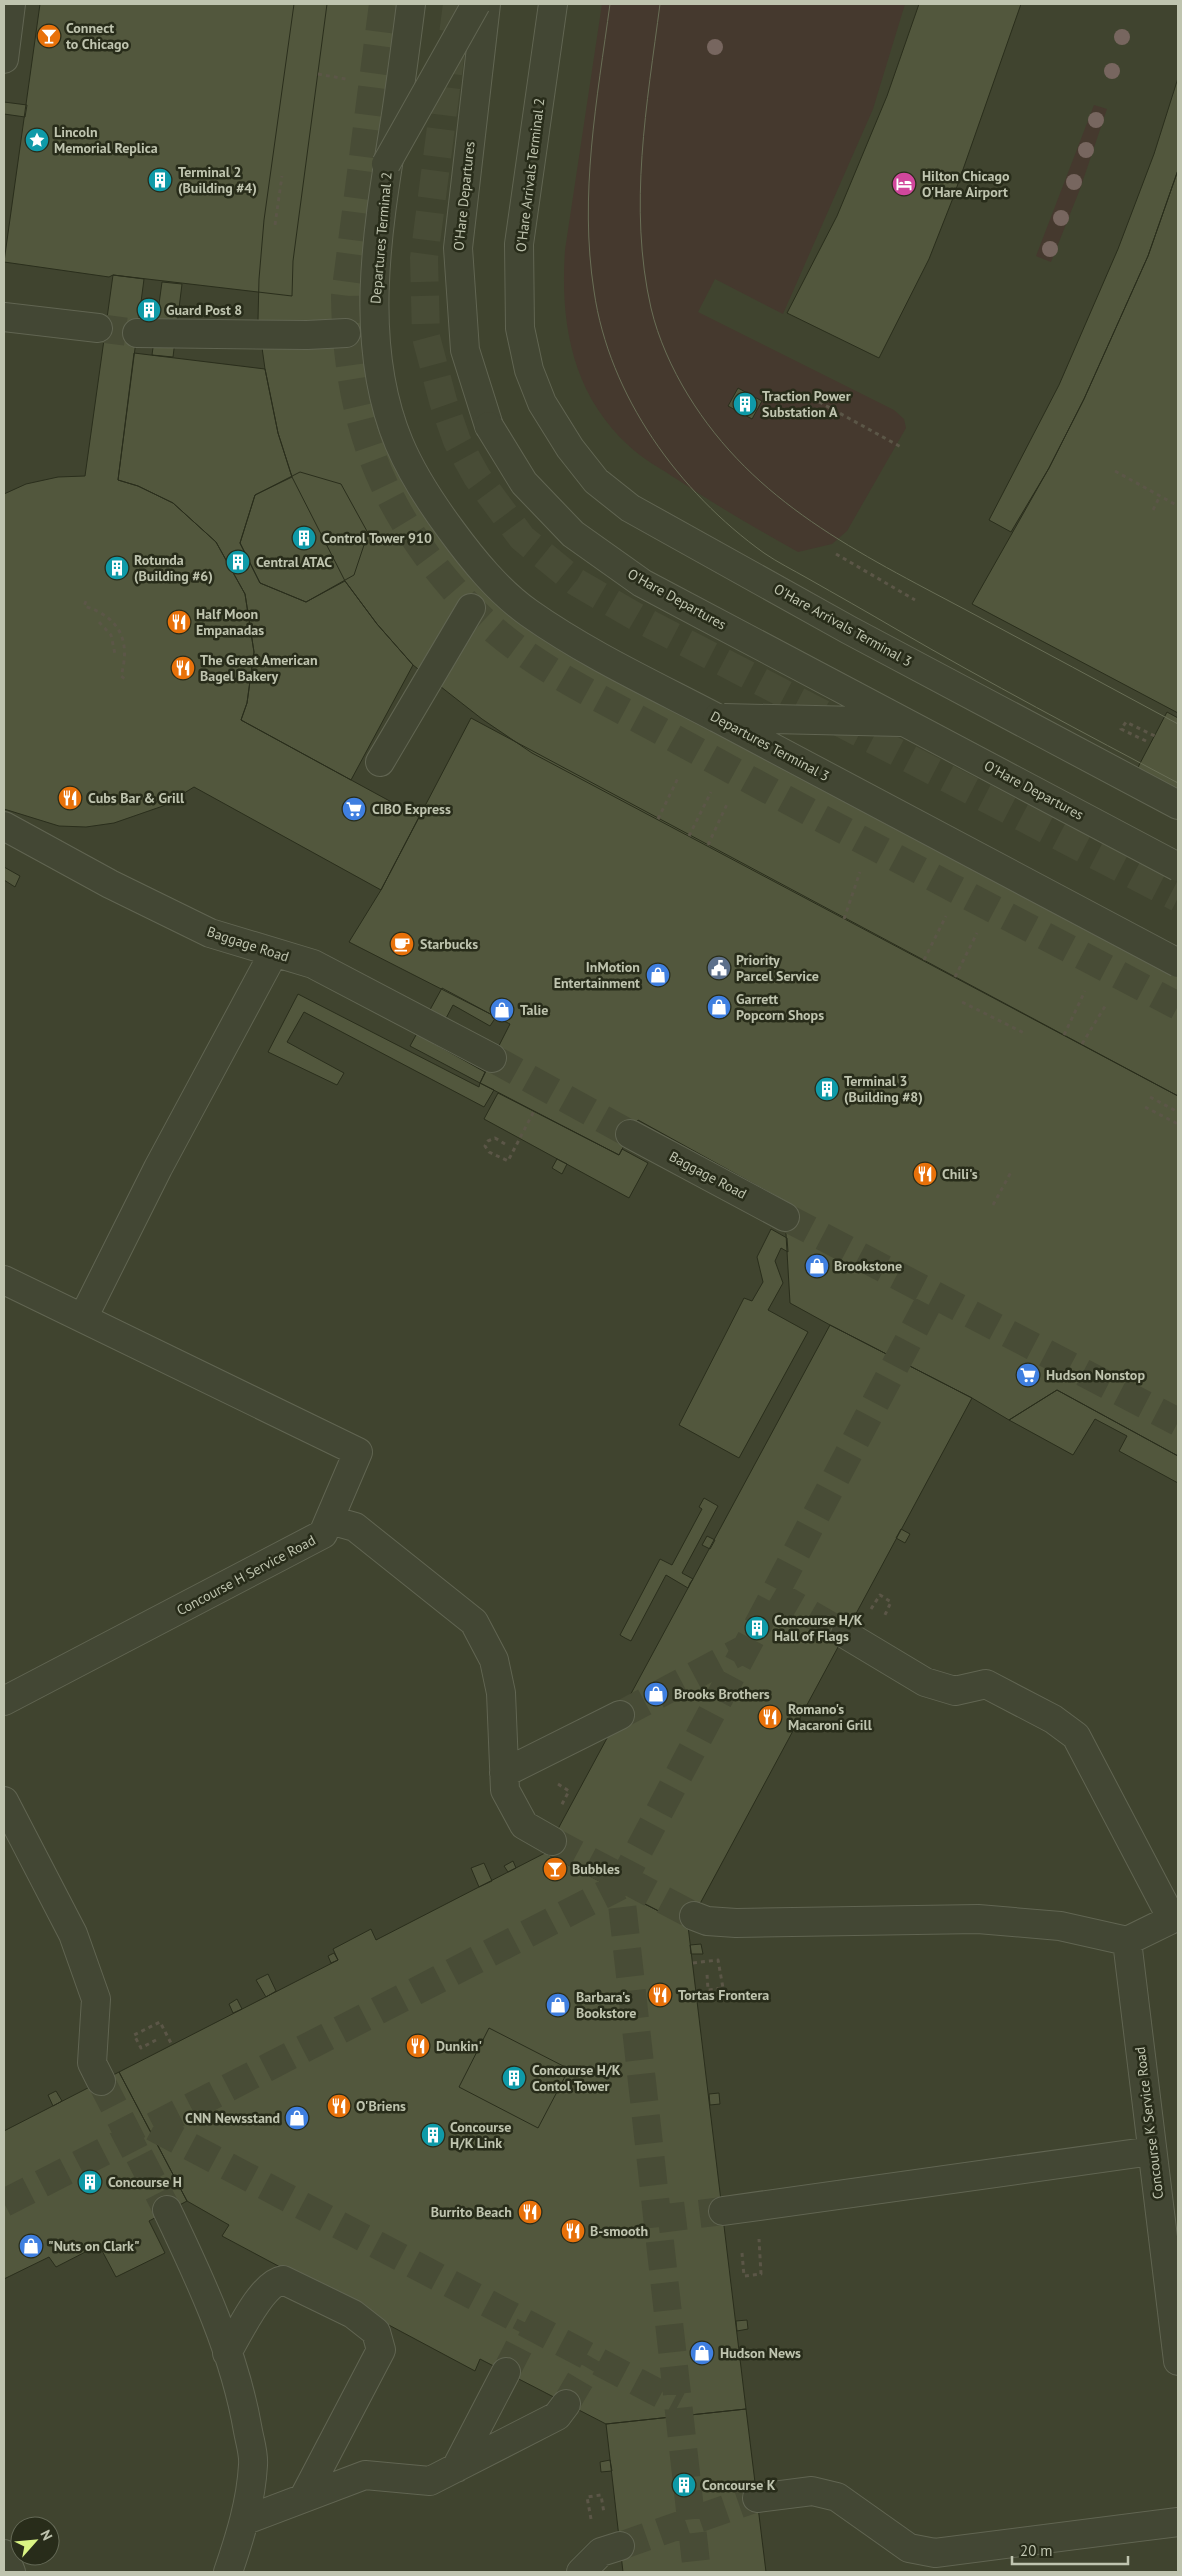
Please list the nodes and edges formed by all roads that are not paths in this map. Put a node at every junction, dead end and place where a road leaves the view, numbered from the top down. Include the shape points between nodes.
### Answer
1 (11, 4) edge
2 (411, 4) edge
3 (476, 4) edge
4 (486, 4) edge
5 (553, 4) edge
6 (4, 59) edge
7 (386, 164) junction
8 (4, 317) edge
9 (98, 328) tunnel mouth
10 (137, 333) tunnel mouth
11 (346, 333) dead end
12 (542, 404) joint
13 (412, 468) joint
14 (471, 608) dead end
15 (717, 718) junction
16 (907, 722) junction
17 (380, 762) dead end
18 (1178, 804) edge
19 (4, 826) edge
20 (1178, 867) edge
21 (273, 954) junction
22 (1178, 963) edge
23 (492, 1058) tunnel mouth
24 (630, 1134) tunnel mouth
25 (785, 1217) tunnel mouth
26 (4, 1280) edge
27 (82, 1318) junction
28 (330, 1520) junction
29 (845, 1634) tunnel mouth
30 (4, 1701) edge
31 (620, 1715) tunnel mouth
32 (504, 1773) junction
33 (4, 1801) edge
34 (552, 1841) tunnel mouth
35 (694, 1916) tunnel mouth
36 (1175, 1918) edge
37 (1127, 1941) junction
38 (101, 2081) tunnel mouth
39 (1152, 2151) junction
40 (167, 2210) tunnel mouth
41 (723, 2211) tunnel mouth
42 (227, 2353) junction
43 (1178, 2361) edge
44 (506, 2372) tunnel mouth
45 (566, 2404) tunnel mouth
46 (456, 2468) junction
47 (304, 2498) junction
48 (757, 2498) tunnel mouth
49 (246, 2520) junction
50 (1178, 2522) edge
51 (620, 2546) tunnel mouth
52 (4, 2554) edge
53 (11, 2572) edge
54 (228, 2572) edge
55 (581, 2572) edge

1 - 6 street
2 - 7 street, Departures Terminal 2
3 - 7 street, bridge
4 - 16 street, O'Hare Departures, bridge via 458,248 466,350 489,426 524,483 573,534 642,583
5 - 12 street, O'Hare Arrivals Terminal 2 via 519,244 520,328 529,370
7 - 13 street, Departures Terminal 2 via 373,291 378,360 399,442
8 - 9 street
10 - 11 street
12 - 18 street, O'Hare Arrivals Terminal 3 via 596,481 630,508 849,630
13 - 15 street, Departures Terminal 3 via 459,542 496,585 528,612 576,643
14 - 17 street
15 - 16 street, bridge
15 - 22 street, Departures Terminal 3, bridge
16 - 20 street, O'Hare Departures, bridge
19 - 21 street, Baggage Road via 110,884 210,933
21 - 23 street, Baggage Road via 313,964
21 - 27 street
24 - 25 street, Baggage Road
26 - 27 street
27 - 28 street, Concourse H Service Road via 358,1452
28 - 30 street, Concourse H Service Road via 323,1534
28 - 32 street via 355,1527 474,1622 494,1660 501,1693
29 - 36 street via 925,1682 955,1691 986,1684 1053,1719 1076,1736
31 - 32 street
32 - 34 street via 505,1790 524,1825
33 - 38 street via 73,1934 96,1999 92,2063
35 - 37 street via 707,1921 736,1923 978,1919 1060,1926
36 - 37 street
37 - 39 street, Concourse K Service Road
39 - 41 street
39 - 43 street, Concourse K Service Road
40 - 42 street via 203,2288
42 - 47 street via 264,2292 274,2282 284,2280 352,2314 376,2332 381,2350
42 - 49 street via 244,2410 254,2464
44 - 46 street
45 - 46 street via 557,2416
46 - 47 street via 430,2480 366,2475
47 - 49 street
48 - 50 street via 812,2491 837,2497 909,2548 935,2553
49 - 54 street
51 - 55 street via 601,2552
52 - 53 street

